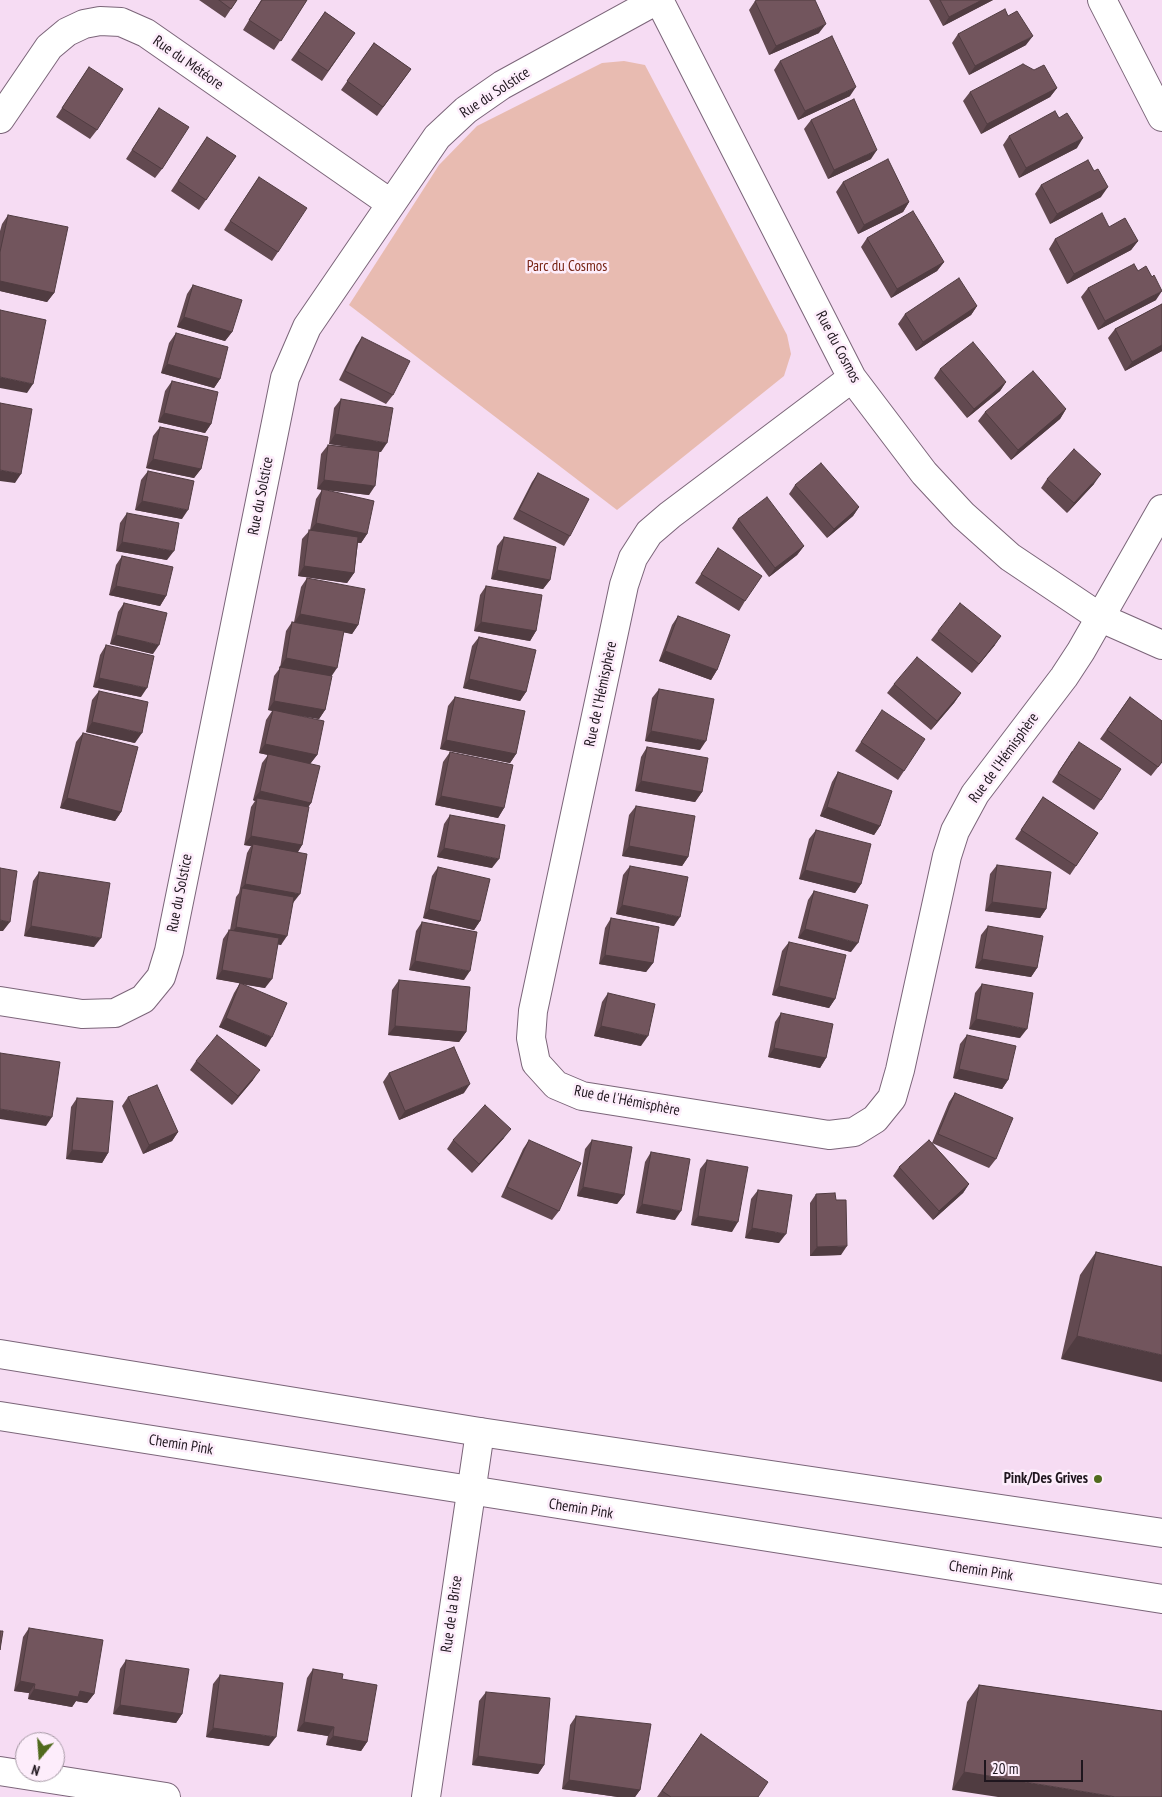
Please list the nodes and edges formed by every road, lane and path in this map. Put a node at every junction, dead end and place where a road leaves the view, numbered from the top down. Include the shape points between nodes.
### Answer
1 (658, 0) edge
2 (1102, 0) edge
3 (1162, 117) edge
4 (0, 119) edge
5 (390, 203) junction
6 (852, 378) junction
7 (1162, 509) edge
8 (1101, 618) junction
9 (1162, 645) edge
10 (0, 1001) edge
11 (0, 1354) edge
12 (0, 1416) edge
13 (480, 1432) junction
14 (470, 1492) junction
15 (1162, 1533) edge
16 (1162, 1599) edge
17 (0, 1771) edge
18 (40, 1788) edge
19 (166, 1797) edge
20 (426, 1797) edge

1 - 5 street, Rue du Solstice via 502,85 466,110 437,137
1 - 6 street, Rue du Cosmos
2 - 3 street
4 - 5 street, Rue du Météore via 49,47 67,32 100,21 121,22 146,33
5 - 10 street, Rue du Solstice via 307,328 285,378 169,951 160,977 143,998 115,1013 82,1014
6 - 8 street, Rue du Cosmos via 924,473 963,514 1010,556
6 - 8 street, Rue de l'Hémisphère via 670,515 649,533 633,558 624,585 533,1011 531,1038 536,1063 556,1085 582,1096 829,1135 854,1132 875,1119 892,1098 900,1070 947,856 956,830 974,794 1064,677
7 - 8 street, Rue de l'Hémisphère
8 - 9 street, Rue du Cosmos
11 - 13 street
12 - 14 street, Chemin Pink
13 - 14 street, Rue de la Brise
13 - 15 street
14 - 16 street, Chemin Pink
14 - 20 street, Rue de la Brise
17 - 18 street
18 - 19 street

